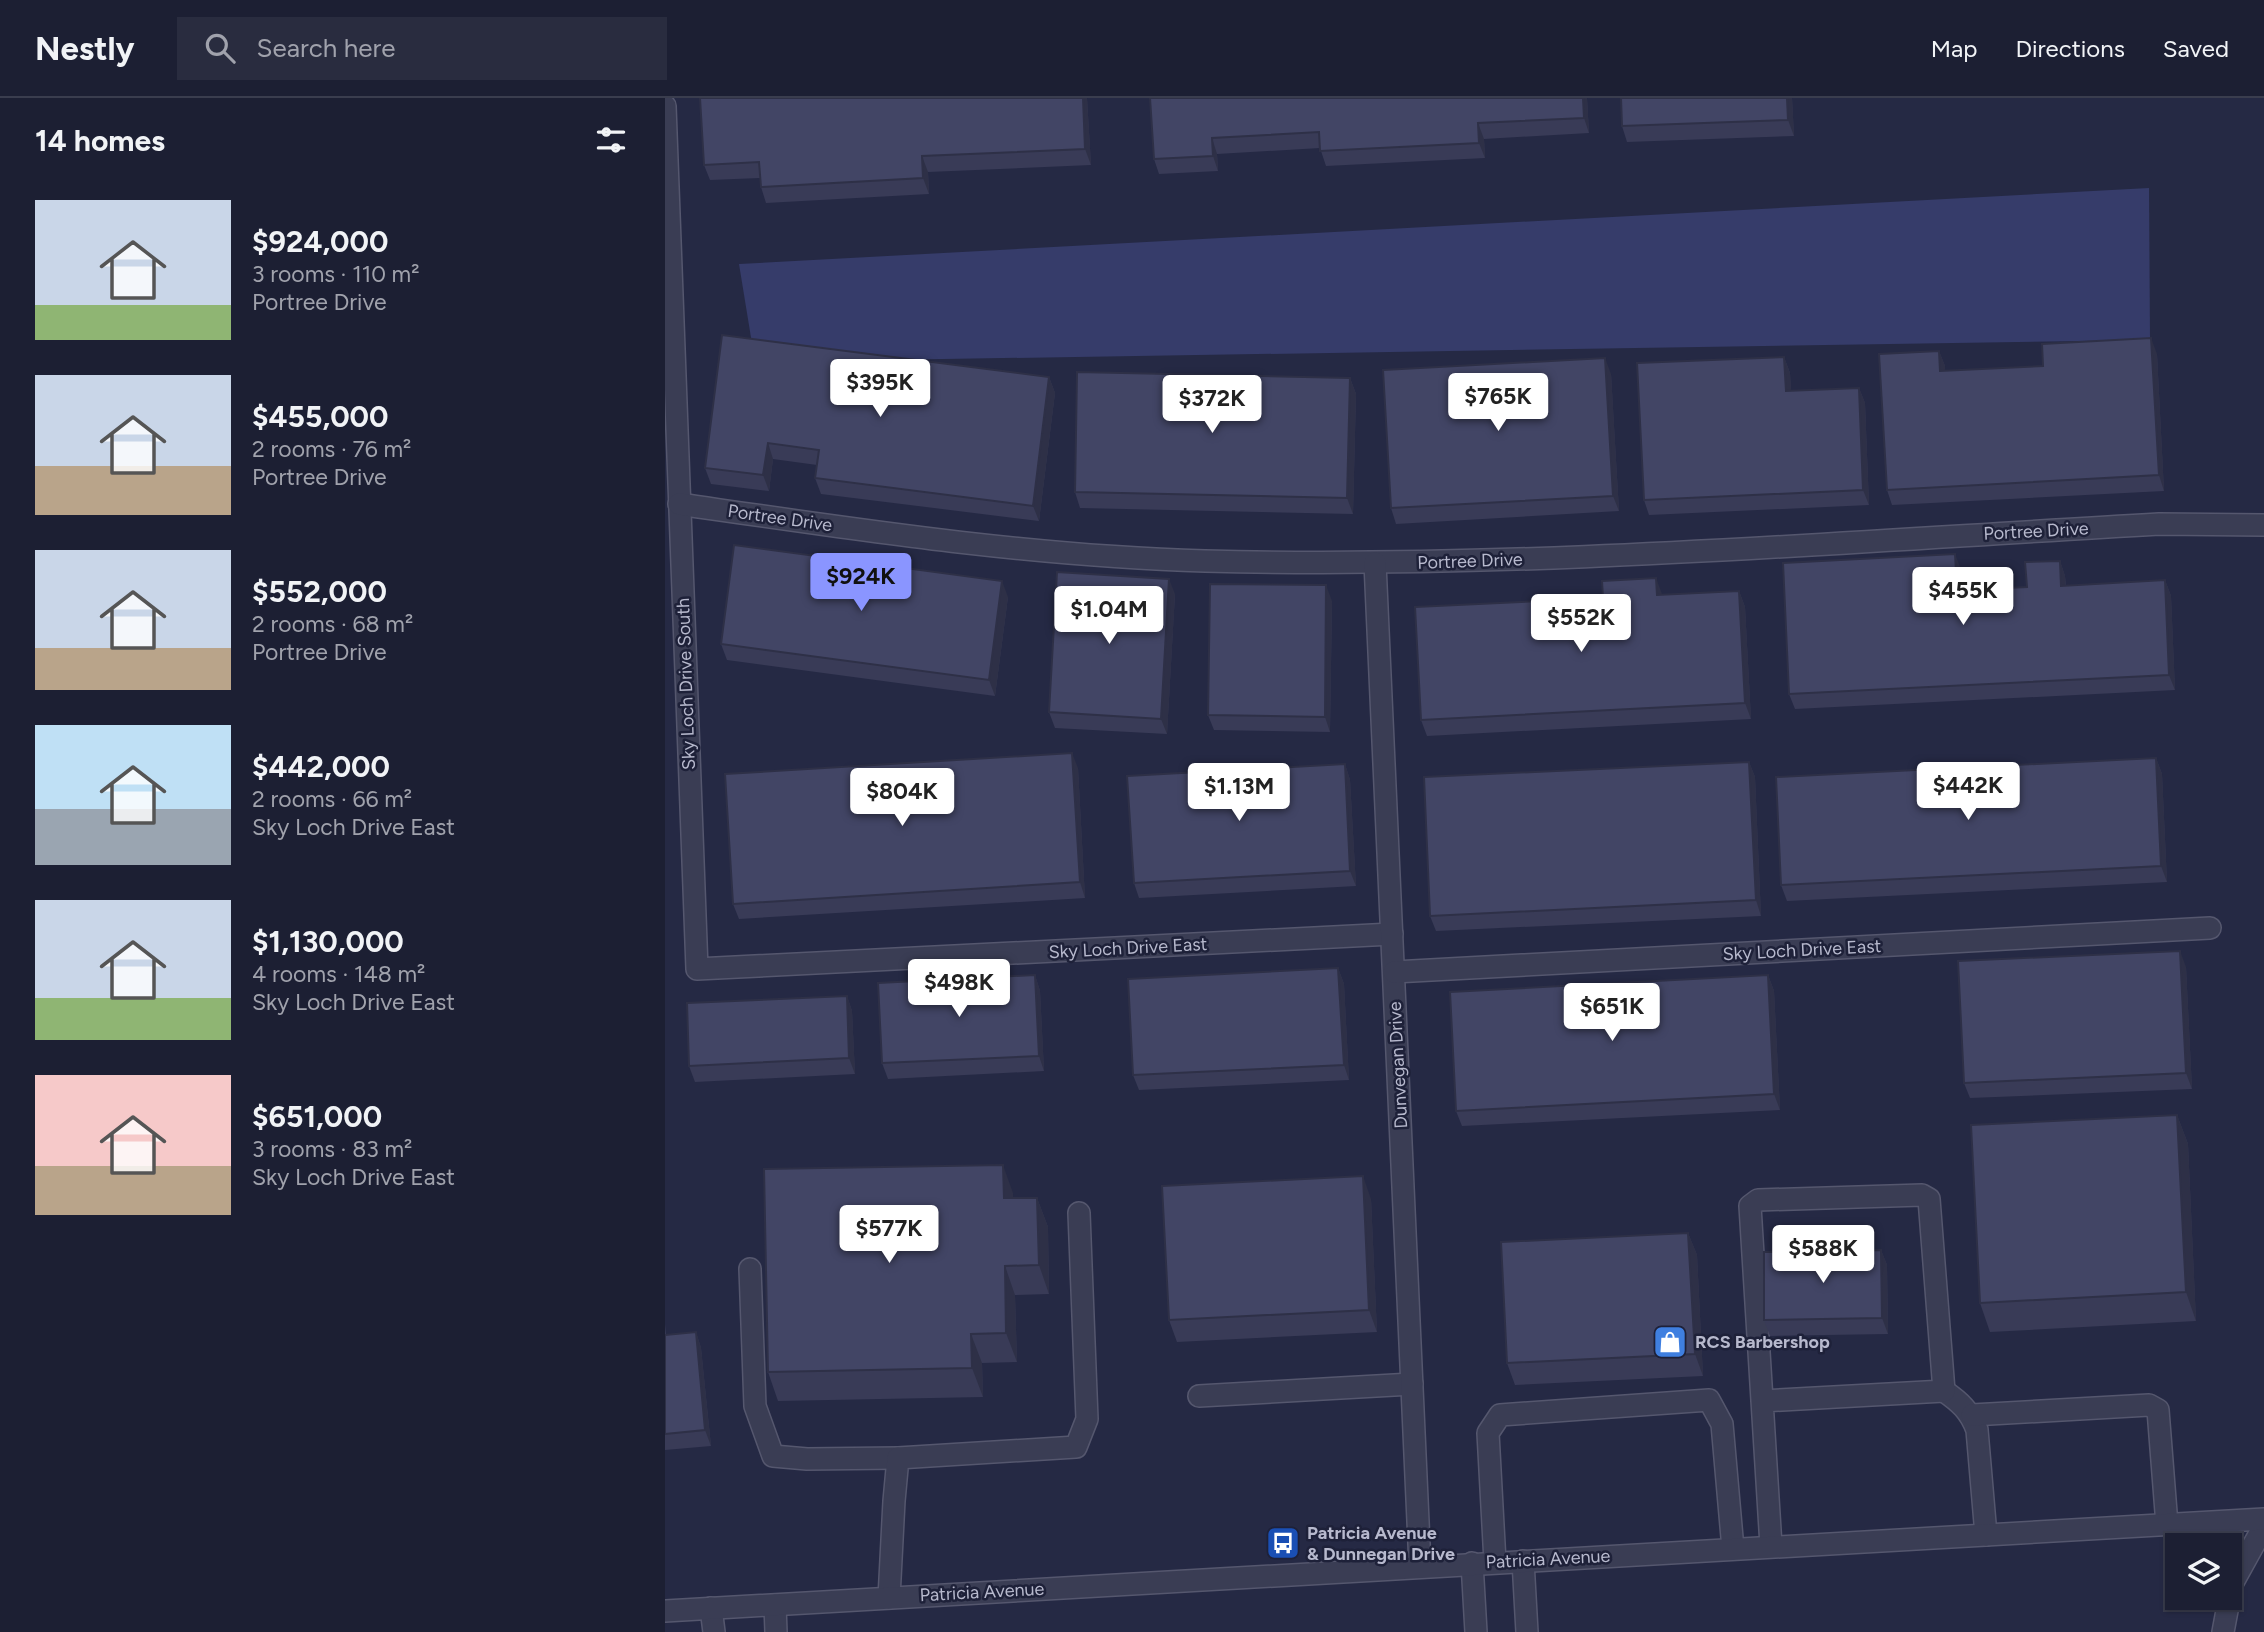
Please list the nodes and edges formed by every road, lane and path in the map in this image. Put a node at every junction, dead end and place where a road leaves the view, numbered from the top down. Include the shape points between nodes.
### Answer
1 (665, 106) edge
2 (679, 504) junction
3 (2264, 526) edge
4 (1375, 563) junction
5 (2210, 928) dead end
6 (1392, 934) junction
7 (697, 969) joint
8 (1394, 972) junction
9 (1079, 1213) dead end
10 (750, 1269) dead end
11 (1412, 1384) junction
12 (1944, 1391) junction
13 (1199, 1396) dead end
14 (1762, 1401) junction
15 (1972, 1415) junction
16 (898, 1458) junction
17 (2264, 1519) edge
18 (2167, 1525) junction
19 (2264, 1526) edge
20 (1986, 1535) junction
21 (1771, 1546) junction
22 (1733, 1549) junction
23 (1523, 1561) junction
24 (1495, 1562) junction
25 (1472, 1563) junction
26 (1420, 1566) junction
27 (889, 1598) junction
28 (775, 1605) junction
29 (711, 1608) junction
30 (665, 1611) edge
31 (714, 1632) edge
32 (776, 1632) edge
33 (1476, 1632) edge
34 (1527, 1632) edge
35 (2223, 1632) edge

1 - 2 street, Sky Loch Drive South
2 - 4 street, Portree Drive via 910,537 1050,551 1201,561
2 - 7 street, Sky Loch Drive South
3 - 4 street, Portree Drive via 2159,524 1488,561
4 - 6 street, Dunvegan Drive
5 - 8 street, Sky Loch Drive East
6 - 7 street, Sky Loch Drive East
6 - 8 street, Dunvegan Drive
8 - 11 street, Dunvegan Drive
9 - 16 street via 1087,1419 1076,1447
10 - 16 street via 755,1406 773,1456
11 - 13 street
11 - 26 street, Dunvegan Drive
12 - 14 street
12 - 14 street via 1929,1199 1922,1195 1758,1200 1750,1206
12 - 15 street
14 - 21 street
15 - 18 street via 2149,1405 2158,1410
15 - 20 street via 1979,1444
16 - 27 street
17 - 18 street, Patricia Avenue
18 - 20 street, Patricia Avenue
19 - 35 street via 2232,1584
20 - 21 street, Patricia Avenue
21 - 22 street, Patricia Avenue
22 - 23 street, Patricia Avenue
22 - 24 street via 1722,1424 1709,1401 1500,1415 1488,1433
23 - 24 street, Patricia Avenue
23 - 34 street
24 - 25 street, Patricia Avenue
25 - 26 street, Patricia Avenue
25 - 33 street
26 - 27 street, Patricia Avenue
27 - 28 street, Patricia Avenue
28 - 29 street, Patricia Avenue
28 - 32 street
29 - 30 street, Patricia Avenue
29 - 31 street

